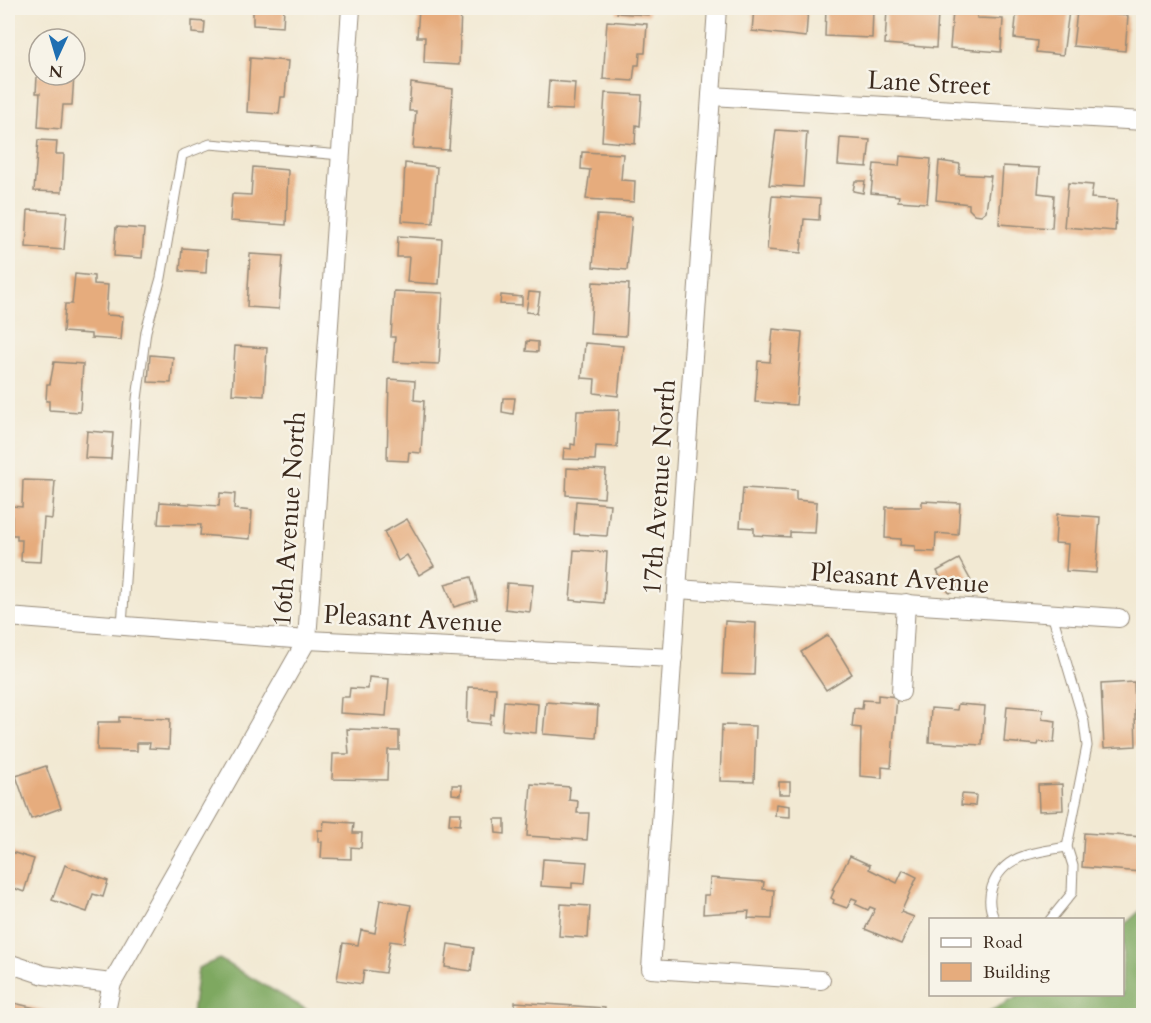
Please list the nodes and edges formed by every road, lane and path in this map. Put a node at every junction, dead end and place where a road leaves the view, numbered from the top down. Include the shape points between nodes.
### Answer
1 (351, 8) edge
2 (717, 8) edge
3 (711, 96) junction
4 (1143, 121) edge
5 (341, 155) junction
6 (677, 589) junction
7 (906, 603) junction
8 (1052, 614) junction
9 (8, 618) edge
10 (1119, 618) dead end
11 (122, 626) junction
12 (307, 640) junction
13 (673, 658) junction
14 (900, 692) dead end
15 (1067, 847) junction
16 (994, 918) edge
17 (1052, 918) edge
18 (8, 963) edge
19 (821, 980) dead end
20 (112, 983) junction
21 (105, 1016) edge

1 - 5 street, 16th Avenue North
2 - 3 street, 17th Avenue North
3 - 4 street, Lane Street
3 - 6 street, 17th Avenue North
5 - 11 lane via 210,144 182,155 161,278 146,331 137,399
5 - 12 street, 16th Avenue North
6 - 7 street, Pleasant Avenue
6 - 13 street, 17th Avenue North
7 - 8 street, Pleasant Avenue
7 - 14 street
8 - 10 street, Pleasant Avenue
8 - 15 lane via 1084,722 1087,746
9 - 11 street, Pleasant Avenue
11 - 12 street, Pleasant Avenue
12 - 13 street, Pleasant Avenue
12 - 20 street, 16th Avenue North
13 - 19 street, 17th Avenue North via 651,969
15 - 16 lane via 1023,856 1001,870 990,897
15 - 17 lane via 1073,866 1072,893
18 - 20 street via 44,975
20 - 21 street, 16th Avenue North

